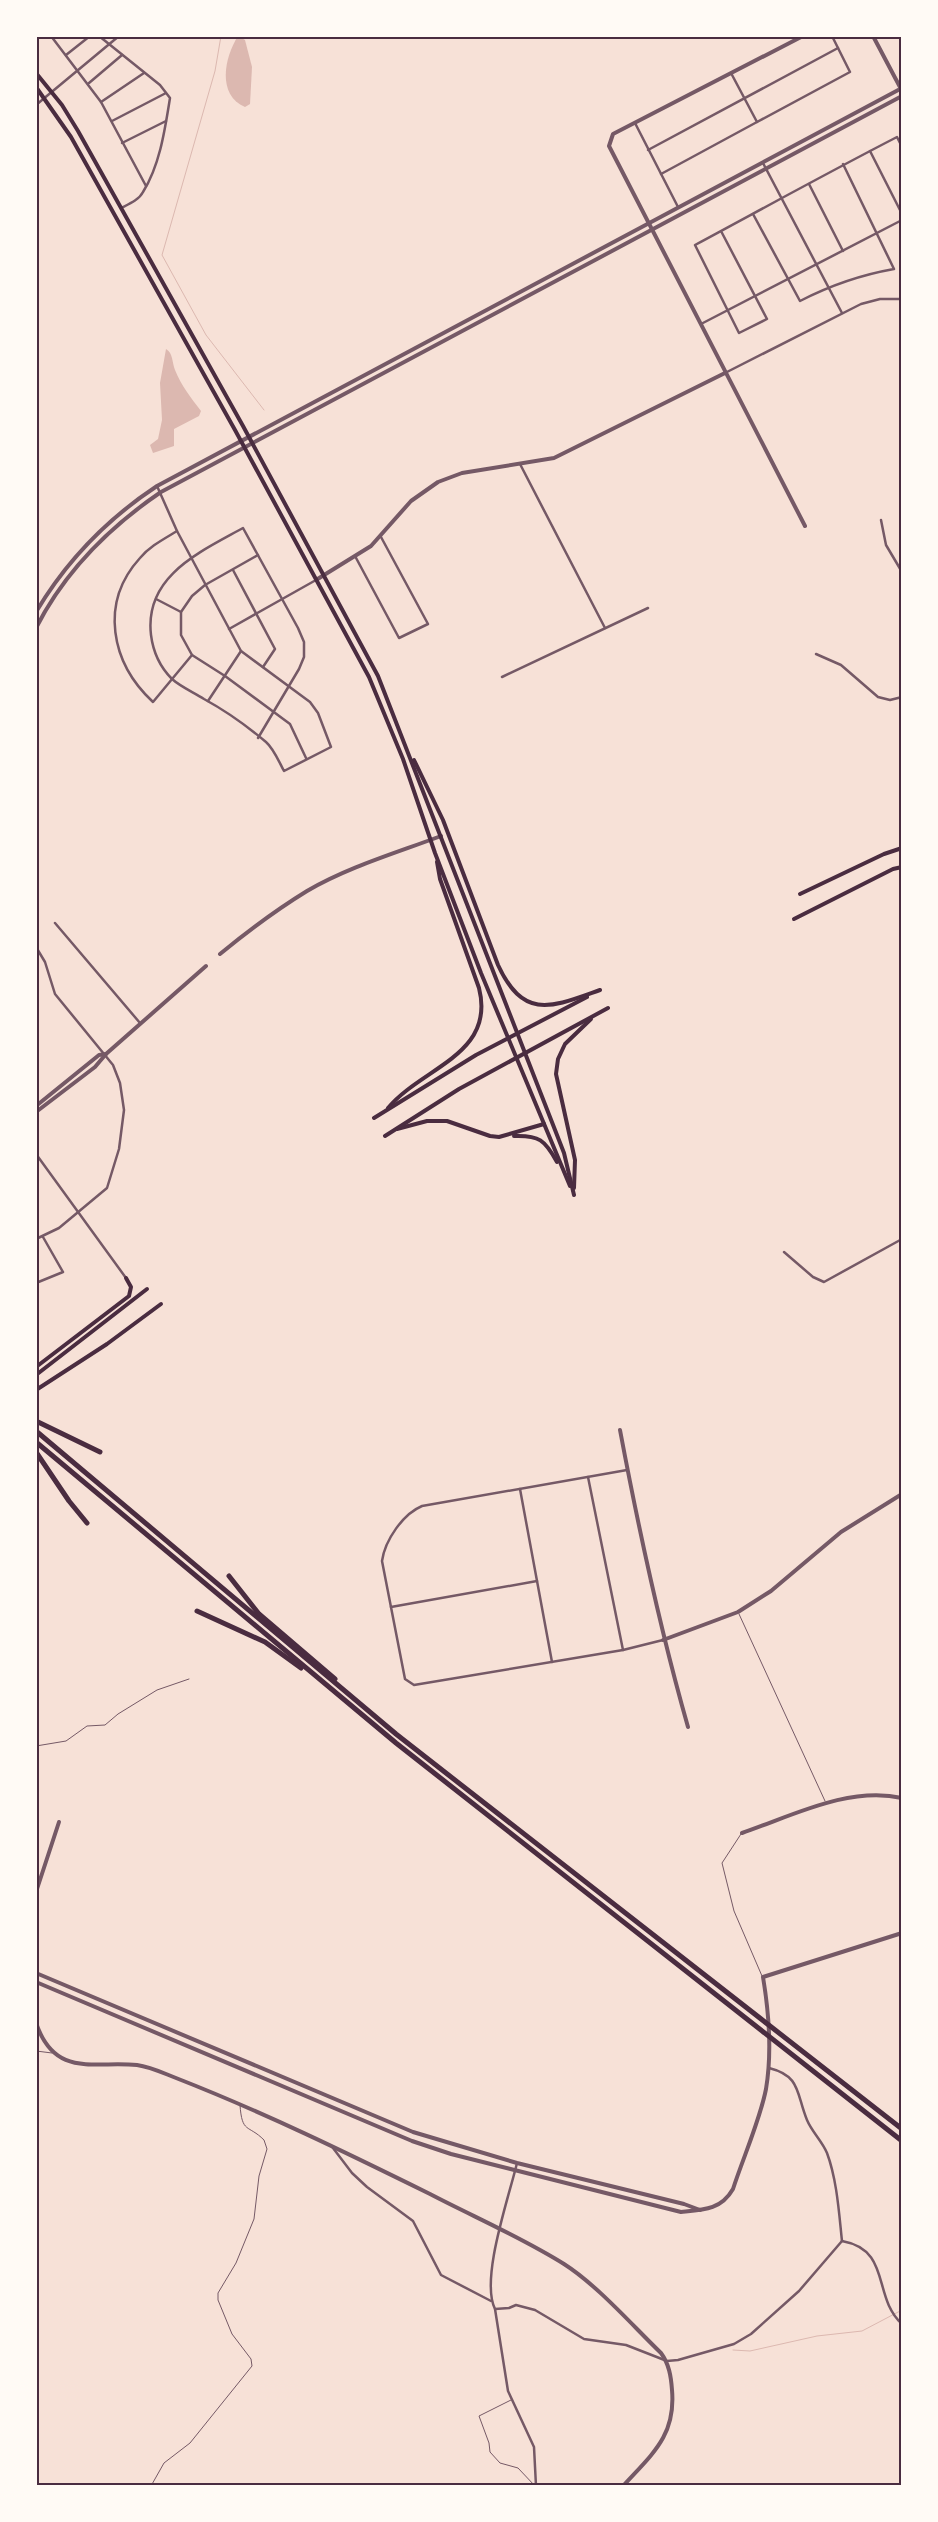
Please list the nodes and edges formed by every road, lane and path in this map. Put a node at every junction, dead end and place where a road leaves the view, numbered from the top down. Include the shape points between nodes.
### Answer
1 (50, 36) edge
2 (90, 36) edge
3 (99, 36) edge
4 (119, 36) edge
5 (802, 36) edge
6 (832, 36) edge
7 (873, 36) edge
8 (109, 44) junction
9 (838, 48) junction
10 (66, 55) junction
11 (122, 55) junction
12 (78, 71) junction
13 (144, 73) junction
14 (732, 73) junction
15 (36, 74) edge
16 (89, 83) junction
17 (36, 87) edge
18 (901, 89) edge
19 (52, 92) junction
20 (166, 93) junction
21 (902, 96) edge
22 (45, 98) junction
23 (746, 99) junction
24 (101, 102) junction
25 (36, 105) edge
26 (167, 121) junction
27 (112, 122) junction
28 (757, 122) junction
29 (635, 123) junction
30 (122, 143) junction
31 (902, 146) edge
32 (648, 150) junction
33 (870, 151) junction
34 (763, 163) junction
35 (843, 164) junction
36 (766, 170) junction
37 (661, 174) junction
38 (809, 184) junction
39 (146, 186) junction
40 (781, 199) junction
41 (121, 208) junction
42 (679, 208) junction
43 (753, 214) junction
44 (902, 214) edge
45 (902, 220) edge
46 (650, 223) junction
47 (654, 231) junction
48 (721, 231) junction
49 (878, 233) junction
50 (843, 251) junction
51 (815, 265) junction
52 (787, 279) junction
53 (827, 286) junction
54 (755, 296) junction
55 (902, 299) edge
56 (728, 310) junction
57 (842, 312) junction
58 (700, 324) junction
59 (725, 373) junction
60 (248, 437) junction
61 (241, 441) junction
62 (253, 445) junction
63 (245, 449) junction
64 (520, 464) junction
65 (158, 486) junction
66 (161, 492) junction
67 (881, 520) dead end
68 (805, 526) dead end
69 (177, 531) junction
70 (381, 537) junction
71 (258, 555) junction
72 (355, 556) junction
73 (191, 557) junction
74 (233, 570) junction
75 (902, 572) edge
76 (324, 575) junction
77 (316, 580) junction
78 (205, 585) junction
79 (156, 598) junction
80 (282, 600) junction
81 (648, 608) dead end
82 (36, 612) edge
83 (182, 612) junction
84 (256, 614) junction
85 (36, 628) edge
86 (605, 628) junction
87 (229, 629) junction
88 (241, 651) junction
89 (816, 654) dead end
90 (192, 655) junction
91 (263, 667) junction
92 (224, 676) junction
93 (502, 677) dead end
94 (172, 679) junction
95 (290, 686) junction
96 (902, 697) edge
97 (208, 701) junction
98 (275, 712) junction
99 (258, 738) junction
100 (404, 742) junction
101 (306, 758) junction
102 (441, 836) junction
103 (430, 840) junction
104 (902, 848) edge
105 (435, 853) junction
106 (902, 867) edge
107 (800, 894) dead end
108 (794, 919) dead end
109 (54, 922) dead end
110 (36, 947) edge
111 (220, 954) dead end
112 (206, 966) dead end
113 (608, 1008) dead end
114 (599, 1013) junction
115 (140, 1023) junction
116 (106, 1054) junction
117 (37, 1104) edge
118 (388, 1108) junction
119 (36, 1112) edge
120 (374, 1118) dead end
121 (551, 1121) junction
122 (544, 1124) junction
123 (395, 1129) junction
124 (385, 1136) dead end
125 (506, 1137) junction
126 (36, 1154) edge
127 (565, 1175) junction
128 (574, 1195) junction
129 (78, 1212) junction
130 (43, 1237) junction
131 (36, 1239) edge
132 (902, 1239) edge
133 (784, 1252) dead end
134 (126, 1278) joint
135 (36, 1282) edge
136 (147, 1289) dead end
137 (161, 1304) dead end
138 (36, 1367) edge
139 (36, 1375) edge
140 (36, 1390) edge
141 (36, 1420) edge
142 (620, 1430) dead end
143 (36, 1431) edge
144 (36, 1442) edge
145 (36, 1452) edge
146 (100, 1452) dead end
147 (627, 1470) junction
148 (588, 1477) junction
149 (520, 1489) junction
150 (902, 1494) edge
151 (87, 1523) dead end
152 (229, 1576) dead end
153 (537, 1581) junction
154 (391, 1607) junction
155 (197, 1611) dead end
156 (738, 1612) junction
157 (663, 1640) junction
158 (623, 1650) junction
159 (552, 1662) junction
160 (188, 1679) dead end
161 (350, 1696) junction
162 (349, 1704) junction
163 (688, 1726) dead end
164 (36, 1746) edge
165 (902, 1798) edge
166 (826, 1804) junction
167 (59, 1822) dead end
168 (742, 1833) joint
169 (36, 1892) edge
170 (902, 1933) edge
171 (36, 1972) edge
172 (763, 1977) junction
173 (36, 1982) edge
174 (36, 2023) edge
175 (36, 2051) edge
176 (55, 2052) junction
177 (768, 2068) junction
178 (240, 2104) junction
179 (902, 2129) edge
180 (902, 2141) edge
181 (331, 2145) junction
182 (518, 2163) junction
183 (516, 2170) junction
184 (702, 2210) junction
185 (500, 2229) junction
186 (842, 2241) junction
187 (491, 2300) junction
188 (495, 2309) junction
189 (902, 2324) edge
190 (667, 2361) junction
191 (512, 2400) junction
192 (151, 2486) edge
193 (536, 2486) edge
194 (623, 2486) edge

1 - 10 street
2 - 10 street
3 - 8 street
4 - 8 street
5 - 14 street
6 - 9 street
7 - 18 street
8 - 11 street
8 - 12 street
9 - 23 street
9 - 28 street via 850,72
10 - 12 street
11 - 13 street
11 - 16 street
12 - 16 street
12 - 19 street
13 - 20 street
13 - 24 street
14 - 23 street
14 - 29 street
15 - 19 main road
16 - 24 street
17 - 22 main road
18 - 34 street
19 - 22 street
19 - 41 main road
20 - 26 street via 170,98
20 - 27 street
21 - 36 street
22 - 25 street
22 - 61 main road via 71,138
23 - 28 street
23 - 32 street
24 - 27 street
26 - 30 street
26 - 39 street
27 - 30 street
28 - 37 street
29 - 32 street
29 - 46 street via 613,134 609,146
30 - 39 street
31 - 33 street via 897,137
32 - 37 street
33 - 35 street
33 - 44 street
34 - 36 street
34 - 42 street
35 - 38 street
35 - 49 street
36 - 40 street
36 - 47 street
37 - 42 street
38 - 40 street
38 - 50 street
39 - 41 street via 139,197
40 - 43 street
40 - 51 street
41 - 60 main road
42 - 46 street
43 - 48 street
43 - 52 street
45 - 49 street
46 - 47 street
46 - 60 street
47 - 58 street
47 - 62 street
48 - 54 street
48 - 56 street via 695,245
49 - 50 street
49 - 53 street via 894,269 860,275
50 - 51 street
51 - 52 street
51 - 53 street
52 - 53 street via 800,301
52 - 54 street
53 - 57 street
54 - 56 street
54 - 56 street via 767,319 739,333
55 - 57 street via 880,299
56 - 58 street
57 - 59 street
58 - 59 street
59 - 64 street via 554,458
59 - 68 street
60 - 61 street
60 - 62 main road
61 - 63 main road
61 - 65 street
62 - 63 street
62 - 76 main road
63 - 66 street
63 - 77 main road
64 - 70 street via 462,473 438,482 410,501
64 - 86 street
65 - 66 street
65 - 82 street via 88,542 55,581
66 - 69 street
66 - 85 street via 93,546 56,594
67 - 75 street via 886,545
69 - 73 street
69 - 94 street via 139,559 120,591 115,619 115,634 124,666 142,691 153,702
70 - 72 street
70 - 72 street via 428,624 399,638
71 - 73 street via 243,528
71 - 74 street
71 - 80 street
72 - 76 street
73 - 78 street
73 - 79 street via 169,576
74 - 78 street
74 - 84 street
76 - 77 street
76 - 100 main road via 378,676
77 - 80 street
77 - 103 main road via 369,677 403,759
78 - 83 street via 192,596
78 - 87 street
79 - 83 street
79 - 94 street via 150,620 152,638 159,661
80 - 84 street
80 - 95 street via 304,642 302,663
81 - 86 street
83 - 90 street via 182,640
84 - 87 street
84 - 91 street via 275,649
86 - 93 street
87 - 88 street
88 - 91 street
88 - 92 street
89 - 96 street via 841,666 878,697 890,700
90 - 92 street
90 - 94 street
91 - 95 street
92 - 97 street
92 - 98 street
94 - 97 street
95 - 98 street
95 - 101 street via 318,713 331,747
97 - 99 street via 237,719
98 - 99 street
98 - 101 street via 290,724
99 - 101 street via 266,743 284,771
100 - 102 main road
100 - 118 main road via 443,820 505,982 515,994 540,1005 557,1004 600,990 476,1055
102 - 103 street
102 - 121 main road
103 - 105 main road
103 - 111 street via 356,868 308,891 254,926
104 - 107 main road
105 - 118 main road via 440,879 479,988 481,1021 475,1036 462,1052 403,1093
105 - 122 main road
106 - 108 main road
109 - 115 street
110 - 116 street via 45,962 54,994
112 - 115 street
113 - 114 main road
114 - 123 main road via 483,1076
114 - 128 main road via 565,1044 558,1059 559,1092 575,1160
115 - 116 street
116 - 117 street
116 - 119 street
116 - 129 street via 123,1095 119,1149 107,1188
118 - 120 main road
121 - 122 main road
121 - 128 main road via 564,1153
122 - 125 main road
122 - 127 main road
123 - 124 main road
123 - 125 main road via 427,1121 447,1121 490,1136
125 - 127 main road via 534,1136 544,1142
126 - 129 street
127 - 128 main road
129 - 130 street
129 - 134 street
130 - 131 street
130 - 135 street via 62,1272
132 - 133 street via 824,1282 813,1277
134 - 138 main road via 131,1287 128,1296
136 - 139 main road
137 - 140 main road
141 - 146 highway
142 - 147 street
143 - 161 highway
144 - 162 highway
145 - 151 highway
147 - 148 street
147 - 157 street
148 - 149 street
148 - 158 street
149 - 153 street
149 - 154 street via 422,1506 407,1515 384,1550 382,1561
150 - 156 street via 841,1532 771,1591
152 - 161 highway via 259,1614
153 - 154 street
153 - 159 street
154 - 159 street via 405,1679 409,1684
155 - 162 highway via 265,1642
156 - 157 street
156 - 166 lane
157 - 158 street
157 - 163 street
158 - 159 street
160 - 164 lane via 157,1690 105,1725 87,1726 66,1741
161 - 179 highway
162 - 180 highway
165 - 166 street via 866,1794
166 - 168 street
167 - 169 street
168 - 172 lane via 722,1863 734,1911
170 - 172 street
171 - 182 street via 413,2132
172 - 177 street via 768,2019
173 - 183 street via 412,2142
174 - 176 street via 43,2039
175 - 176 lane
176 - 178 street via 86,2066 136,2065 152,2068
177 - 184 street via 765,2092 733,2189 722,2204
177 - 186 street via 788,2075 795,2083 807,2120 826,2152 836,2193
178 - 181 street
178 - 192 lane via 245,2128 264,2140 266,2150 254,2219 236,2263 218,2293 218,2300 232,2334 252,2359 252,2366 190,2443 164,2463
181 - 185 street
181 - 187 street via 366,2187 413,2221 441,2275
182 - 183 street
182 - 184 street
183 - 184 street via 681,2212
183 - 185 street
185 - 187 street via 492,2270
185 - 190 street via 564,2264 581,2277
186 - 189 street via 862,2247 874,2260 891,2310
186 - 190 street via 799,2291 743,2339
187 - 188 street
188 - 190 street via 516,2304 534,2310 584,2339 626,2345
188 - 191 street
190 - 194 street via 673,2400 670,2427 655,2451
191 - 193 street via 534,2447
191 - 193 lane via 479,2416 490,2452 500,2464 518,2468

